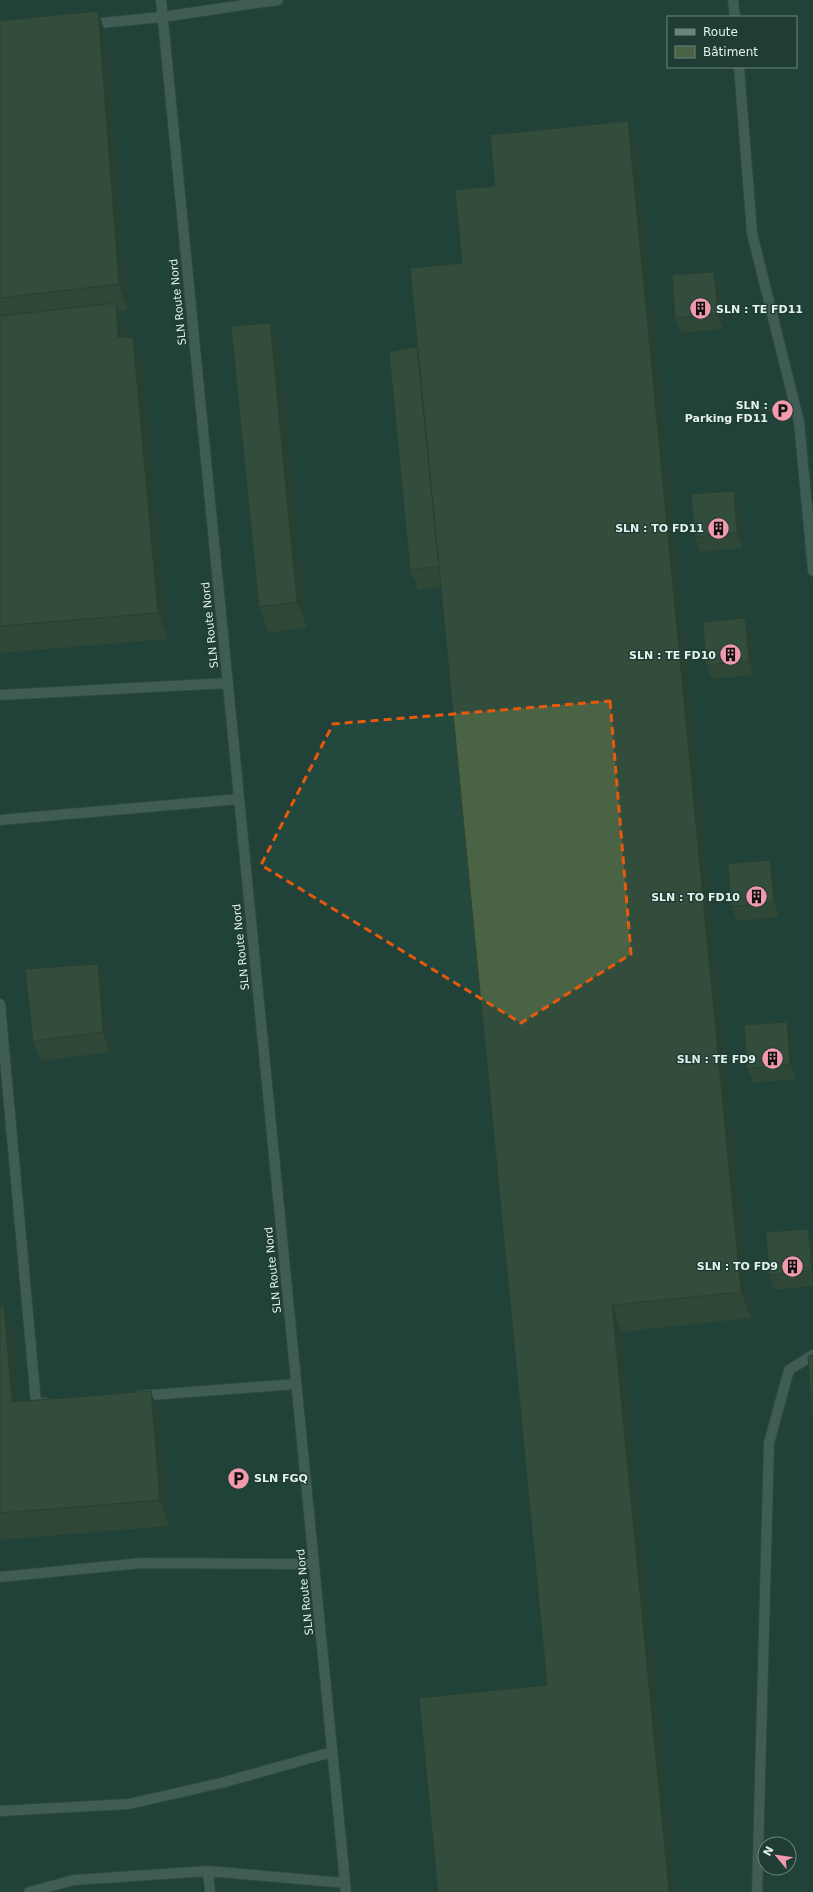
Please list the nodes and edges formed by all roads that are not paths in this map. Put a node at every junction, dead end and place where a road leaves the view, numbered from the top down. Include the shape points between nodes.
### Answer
1 (161, 0) edge
2 (278, 0) edge
3 (733, 0) edge
4 (735, 16) edge
5 (162, 17) junction
6 (77, 25) edge
7 (739, 68) edge
8 (813, 571) edge
9 (228, 683) junction
10 (0, 695) edge
11 (239, 799) junction
12 (0, 820) edge
13 (0, 1004) edge
14 (813, 1355) edge
15 (296, 1384) junction
16 (130, 1396) edge
17 (51, 1402) edge
18 (314, 1564) junction
19 (0, 1577) edge
20 (332, 1752) junction
21 (0, 1812) edge
22 (208, 1871) junction
23 (758, 1879) junction
24 (346, 1887) edge
25 (35, 1891) edge
26 (210, 1892) edge
27 (757, 1892) edge
28 (761, 1892) edge

1 - 5 lane, SLN Route Nord
2 - 5 lane
3 - 4 lane
5 - 6 lane
5 - 9 lane, SLN Route Nord
7 - 8 lane via 752,233 799,422
9 - 10 lane
9 - 11 lane, SLN Route Nord
11 - 12 lane
11 - 15 lane, SLN Route Nord
13 - 17 lane via 36,1403
14 - 23 lane via 789,1370 769,1443
15 - 16 lane
15 - 18 lane, SLN Route Nord
18 - 19 lane via 142,1563
18 - 20 lane, SLN Route Nord
20 - 21 lane via 221,1783 129,1804
20 - 24 lane, SLN Route Nord
22 - 24 lane
22 - 25 lane via 74,1880
22 - 26 lane
23 - 27 lane
23 - 28 lane

